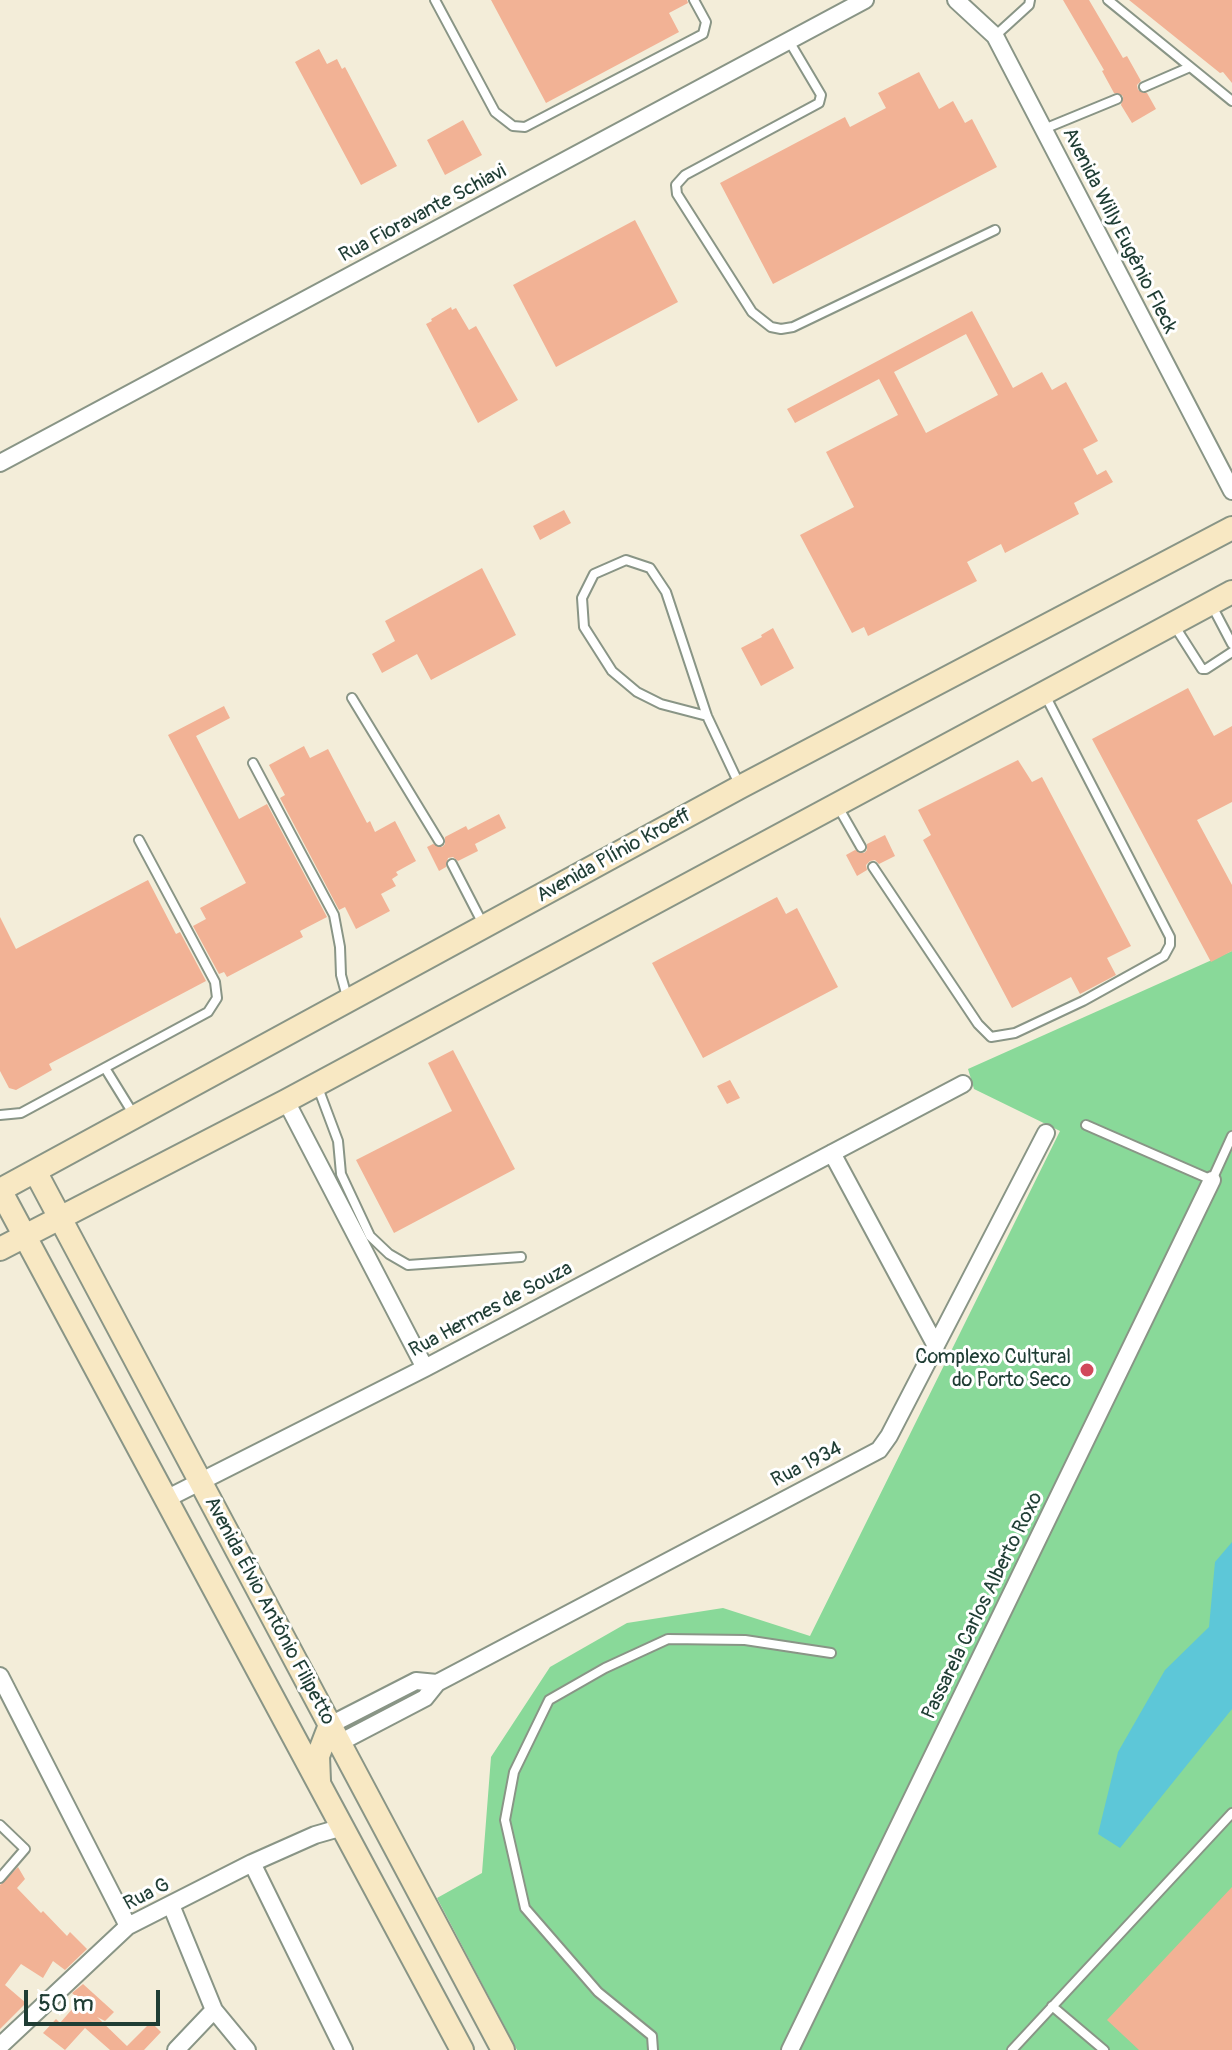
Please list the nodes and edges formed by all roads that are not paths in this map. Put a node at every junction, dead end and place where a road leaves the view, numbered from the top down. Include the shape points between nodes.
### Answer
1 (435, 0) edge
2 (694, 0) edge
3 (865, 0) edge
4 (956, 0) edge
5 (1030, 0) edge
6 (1108, 0) edge
7 (995, 36) junction
8 (789, 41) junction
9 (1190, 67) junction
10 (1144, 87) dead end
11 (1117, 99) dead end
12 (1232, 101) edge
13 (1044, 129) junction
14 (995, 230) dead end
15 (0, 463) edge
16 (1232, 491) edge
17 (1232, 528) edge
18 (1232, 592) edge
19 (1210, 603) junction
20 (1173, 623) junction
21 (1232, 644) edge
22 (1232, 652) edge
23 (1044, 693) junction
24 (352, 698) dead end
25 (707, 716) junction
26 (253, 763) dead end
27 (740, 787) junction
28 (837, 804) junction
29 (139, 840) dead end
30 (439, 841) dead end
31 (861, 847) dead end
32 (452, 864) dead end
33 (873, 867) dead end
34 (484, 927) junction
35 (348, 1001) junction
36 (105, 1068) junction
37 (316, 1084) junction
38 (963, 1084) dead end
39 (286, 1101) junction
40 (0, 1115) edge
41 (135, 1116) junction
42 (1086, 1125) dead end
43 (1046, 1133) dead end
44 (1232, 1136) edge
45 (832, 1153) junction
46 (35, 1171) junction
47 (1212, 1180) junction
48 (0, 1190) edge
49 (60, 1219) junction
50 (25, 1236) junction
51 (0, 1249) edge
52 (521, 1257) dead end
53 (936, 1346) junction
54 (425, 1368) junction
55 (200, 1482) junction
56 (166, 1499) junction
57 (831, 1653) dead end
58 (0, 1676) edge
59 (285, 1720) junction
60 (330, 1737) junction
61 (320, 1786) junction
62 (1232, 1813) edge
63 (0, 1825) edge
64 (343, 1827) junction
65 (252, 1863) junction
66 (0, 1878) edge
67 (171, 1905) junction
68 (128, 1926) junction
69 (1052, 2006) junction
70 (214, 2010) junction
71 (0, 2046) edge
72 (176, 2050) edge
73 (247, 2050) edge
74 (344, 2050) edge
75 (462, 2050) edge
76 (503, 2050) edge
77 (653, 2050) edge
78 (790, 2050) edge
79 (1012, 2050) edge
80 (1104, 2050) edge

1 - 2 lane via 495,112 504,122 525,127 703,34 706,22
3 - 8 street, Rua Fioravante Schiavi
4 - 7 street, Avenida Willy Eugênio Fleck
5 - 7 lane
6 - 9 lane
7 - 13 street, Avenida Willy Eugênio Fleck
8 - 14 lane via 821,95 819,103 685,175 676,185 752,312 771,327 793,327
8 - 15 street, Rua Fioravante Schiavi
9 - 10 lane
9 - 12 lane
11 - 13 lane
13 - 16 street, Avenida Willy Eugênio Fleck
17 - 27 main road, Avenida Plínio Kroeff
18 - 19 main road
19 - 20 main road
19 - 21 lane
20 - 22 lane via 1202,669
20 - 23 main road
23 - 28 main road
23 - 33 lane via 1170,937 1164,956 1015,1033 991,1037
24 - 30 lane
25 - 25 lane via 661,704 612,671 584,627 582,598 594,574 626,560 650,568 666,592
25 - 27 lane
26 - 35 lane via 334,915
27 - 34 main road, Avenida Plínio Kroeff
28 - 31 lane
28 - 37 main road
29 - 36 lane via 215,982 217,998 208,1012
32 - 34 lane
34 - 35 main road, Avenida Plínio Kroeff
35 - 41 main road, Avenida Plínio Kroeff
36 - 40 lane via 21,1113
36 - 41 lane
37 - 39 main road
37 - 52 lane via 338,1141 341,1174 370,1236 389,1254 408,1265
38 - 45 street, Rua Hermes de Souza
39 - 49 main road
39 - 54 street
41 - 46 main road, Avenida Plínio Kroeff
42 - 47 lane
43 - 53 street, Rua 1934
44 - 47 lane
45 - 53 street
45 - 54 street, Rua Hermes de Souza
46 - 48 main road, Avenida Plínio Kroeff
46 - 49 main road, Avenida Élvio Antônio Filipetto
47 - 78 street, Passarela Carlos Alberto Roxo
48 - 50 main road, Avenida Élvio Antônio Filipetto
49 - 50 main road
49 - 55 main road, Avenida Élvio Antônio Filipetto
50 - 51 main road
50 - 56 main road, Avenida Élvio Antônio Filipetto
53 - 60 street, Rua 1934 via 879,1450 437,1683 416,1681
54 - 55 street, Rua Hermes de Souza
55 - 56 street, Rua Hermes de Souza
55 - 60 main road, Avenida Élvio Antônio Filipetto
56 - 59 main road, Avenida Élvio Antônio Filipetto
57 - 77 lane via 745,1640 668,1639 549,1700 514,1772 505,1820 525,1908 598,1992 652,2036
58 - 68 street
59 - 60 main road via 305,1736
59 - 61 main road, Avenida Élvio Antônio Filipetto
60 - 61 main road via 317,1769
60 - 76 main road, Avenida Élvio Antônio Filipetto
61 - 64 main road, Avenida Élvio Antônio Filipetto
62 - 69 lane
63 - 66 lane via 25,1849
64 - 65 street, Rua G
64 - 75 main road, Avenida Élvio Antônio Filipetto
65 - 67 street, Rua G
65 - 74 street
67 - 68 street, Rua G
67 - 70 street
68 - 71 street, Rua G
69 - 79 lane
69 - 80 lane
70 - 72 street
70 - 73 street

